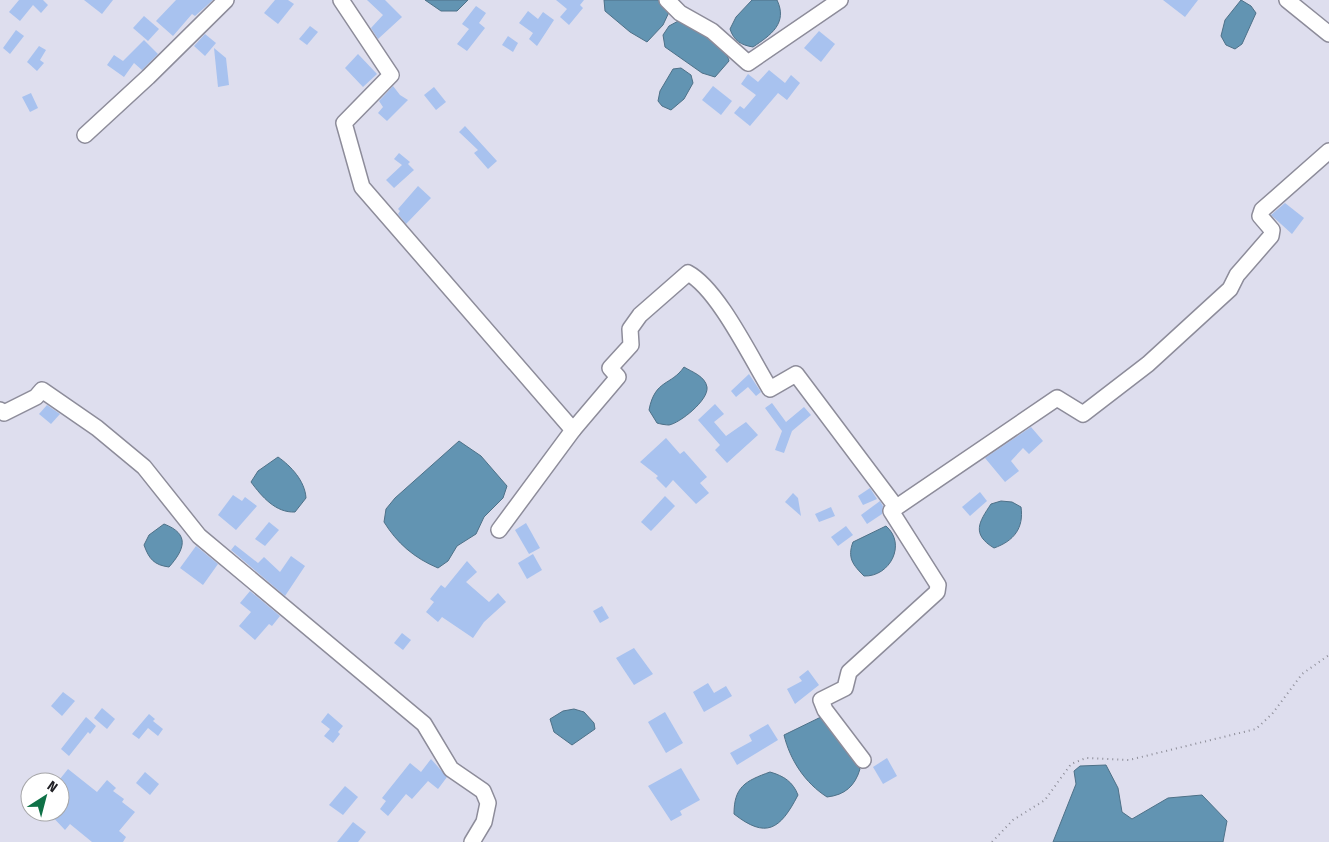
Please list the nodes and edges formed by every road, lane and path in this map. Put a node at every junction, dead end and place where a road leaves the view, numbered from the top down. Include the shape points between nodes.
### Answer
1 (226, 0) edge
2 (341, 0) edge
3 (667, 0) edge
4 (840, 0) edge
5 (1287, 0) edge
6 (1329, 34) edge
7 (85, 135) dead end
8 (1329, 152) edge
9 (0, 410) edge
10 (573, 430) junction
11 (896, 507) junction
12 (499, 530) dead end
13 (1329, 655) edge
14 (863, 760) dead end
15 (472, 842) edge
16 (992, 842) edge

1 - 7 street
2 - 10 street via 391,75 344,123 362,187
3 - 4 street via 680,13 712,31 748,63
5 - 6 street
8 - 11 street via 1262,210 1260,216 1272,230 1271,236 1237,275 1230,289 1148,364 1083,414 1057,398
9 - 15 street via 4,413 36,397 42,390 97,428 144,467 199,536 424,724 451,769 482,791 488,803 484,822
10 - 11 street via 618,378 610,368 632,345 630,329 640,315 688,273 700,279 715,298 770,389 796,374
10 - 12 street
11 - 14 street via 891,511 938,585 937,592 849,672 845,688 821,700
13 - 16 path via 1302,674 1256,730 1129,760 1086,758 1071,764 1045,800 1014,820

